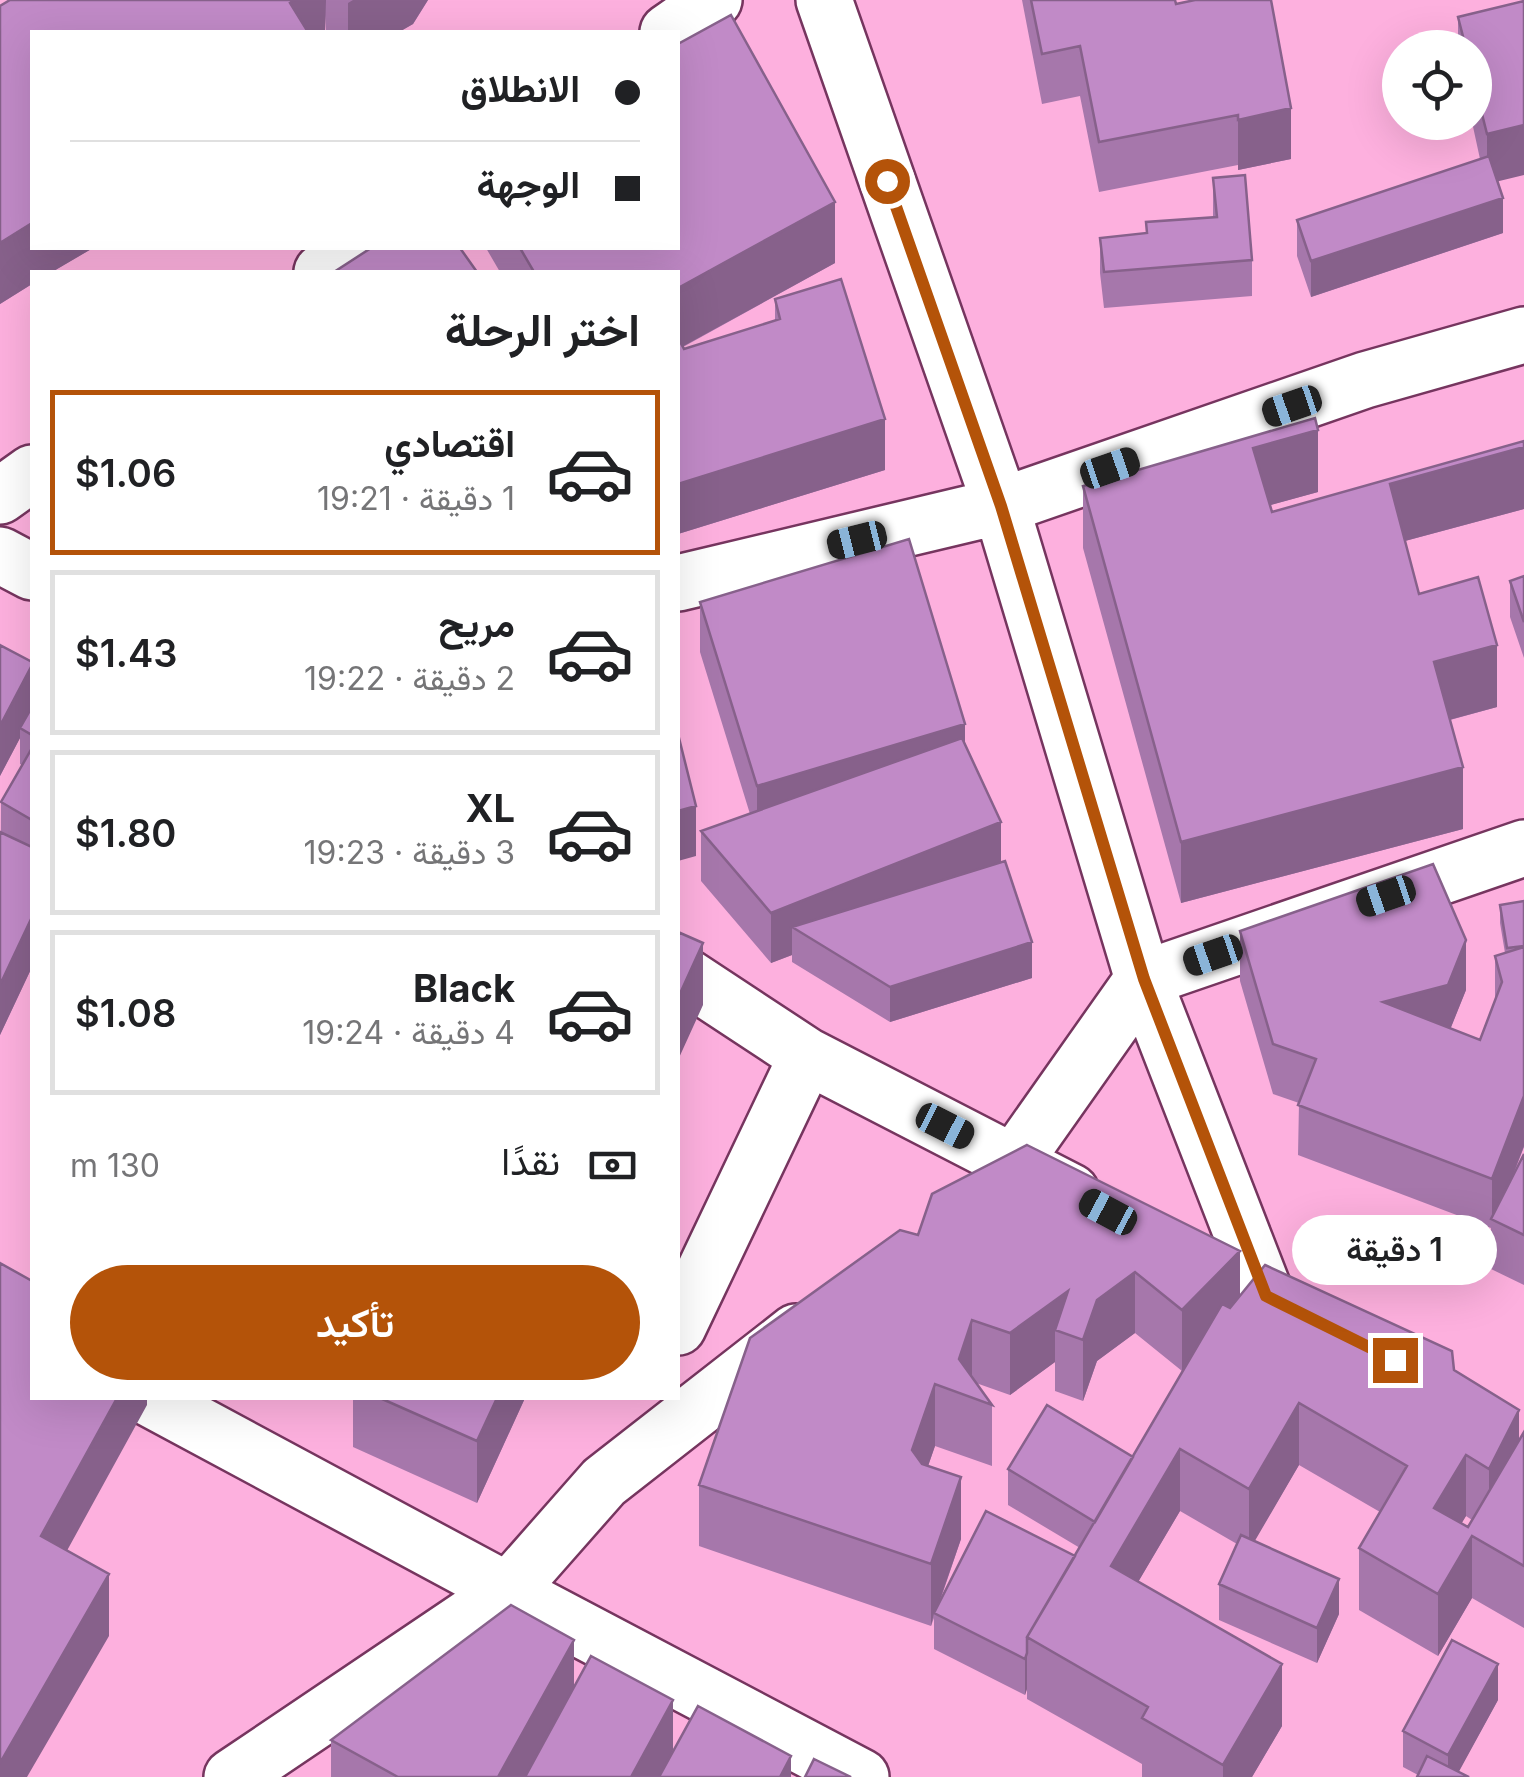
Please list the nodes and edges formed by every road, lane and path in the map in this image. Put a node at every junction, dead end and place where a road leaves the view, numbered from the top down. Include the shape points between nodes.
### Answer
1 (714, 0) edge
2 (824, 0) edge
3 (671, 30) edge
4 (355, 250) edge
5 (325, 270) edge
6 (1524, 336) edge
7 (30, 474) edge
8 (0, 496) edge
9 (1001, 506) junction
10 (0, 555) edge
11 (30, 571) edge
12 (680, 583) edge
13 (1524, 848) edge
14 (680, 973) edge
15 (1144, 979) junction
16 (807, 1056) junction
17 (1014, 1162) junction
18 (966, 1199) edge
19 (1114, 1215) edge
20 (1199, 1260) edge
21 (1266, 1296) junction
22 (840, 1297) edge
23 (1318, 1322) edge
24 (680, 1323) edge
25 (153, 1400) edge
26 (643, 1400) edge
27 (604, 1482) junction
28 (508, 1591) junction
29 (232, 1777) edge
30 (861, 1777) edge

1 - 3 street
2 - 9 street
4 - 5 street
6 - 9 street via 1365,380
7 - 8 street
9 - 12 street
9 - 15 street
10 - 11 street
13 - 15 street
14 - 16 street
15 - 17 street
15 - 21 street
16 - 17 street
16 - 24 street
17 - 18 street
17 - 19 street
20 - 21 street
21 - 23 street
22 - 27 street
25 - 28 street
26 - 27 street
27 - 28 street
28 - 29 street
28 - 30 street

